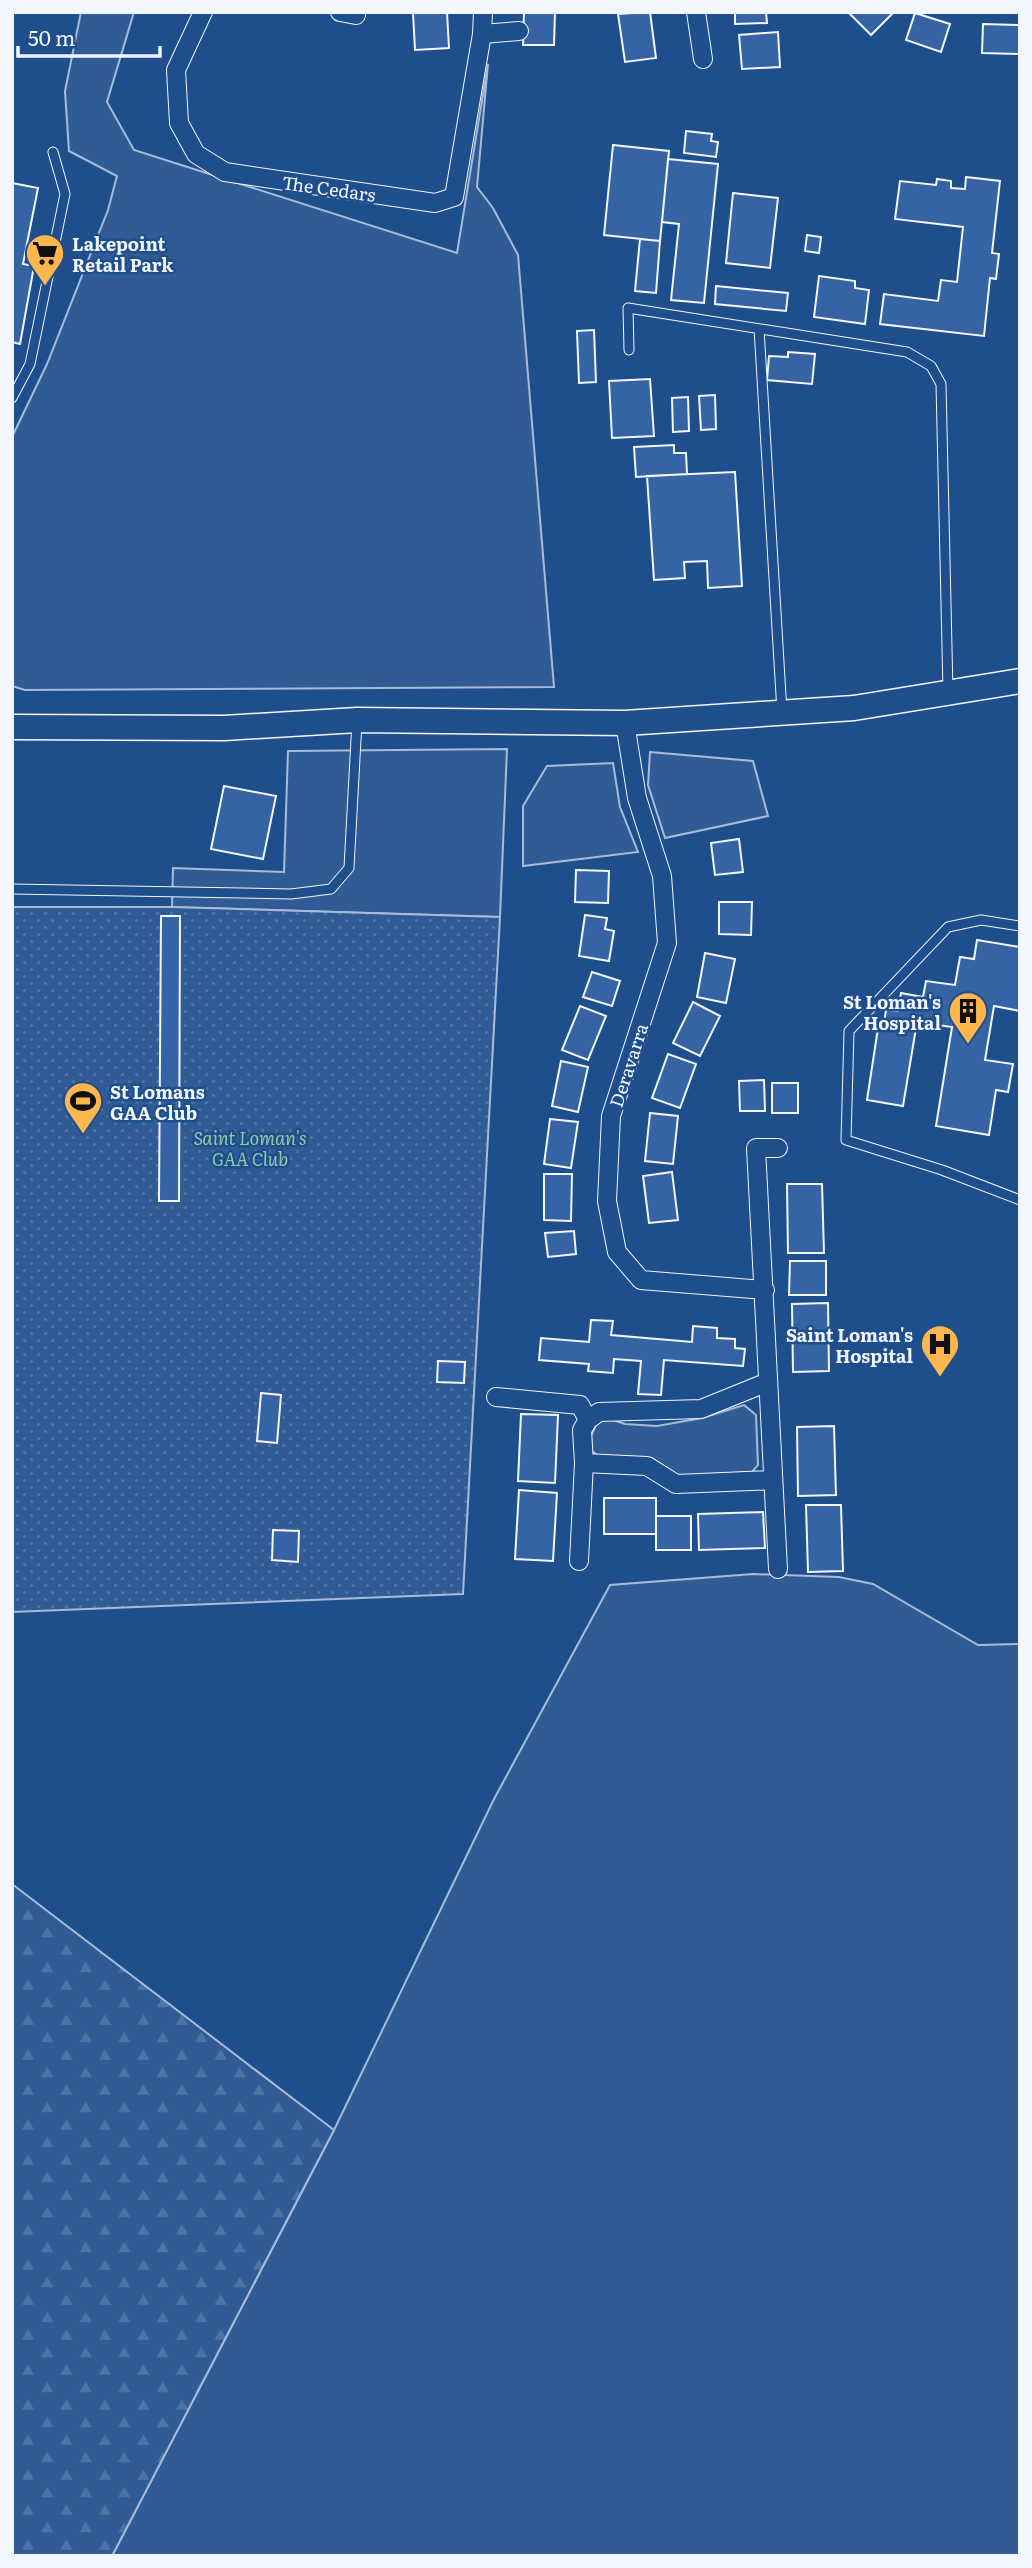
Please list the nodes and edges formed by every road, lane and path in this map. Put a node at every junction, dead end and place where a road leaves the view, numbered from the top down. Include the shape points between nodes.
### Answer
1 (203, 12) edge
2 (483, 12) edge
3 (696, 12) edge
4 (519, 31) dead end
5 (482, 34) junction
6 (703, 59) dead end
7 (53, 152) dead end
8 (759, 329) junction
9 (629, 350) dead end
10 (12, 398) edge
11 (1020, 681) edge
12 (948, 692) junction
13 (782, 713) junction
14 (357, 720) junction
15 (625, 723) junction
16 (14, 726) edge
17 (12, 889) edge
18 (1020, 926) edge
19 (778, 1148) dead end
20 (1020, 1200) edge
21 (765, 1290) junction
22 (768, 1382) junction
23 (496, 1397) dead end
24 (588, 1420) junction
25 (584, 1463) junction
26 (773, 1480) junction
27 (579, 1561) dead end
28 (778, 1569) dead end

1 - 5 street, The Cedars via 176,70 179,123 196,154 225,173 435,203 454,197
2 - 5 street
3 - 6 street
4 - 5 street
7 - 10 lane via 65,194 30,364
8 - 9 lane via 628,309
8 - 12 lane via 907,352 931,366 941,384
8 - 13 lane
11 - 12 street
12 - 13 street via 854,708
13 - 15 street
14 - 15 street
14 - 16 street via 224,728
14 - 17 lane via 349,869 331,889 291,894
15 - 21 street, Deravarra via 637,798 662,876 667,943 611,1116 607,1201 617,1252 641,1280
18 - 20 lane via 981,920 948,927 849,1031 846,1140
19 - 21 street via 756,1148
21 - 22 street
22 - 24 street via 701,1409 599,1412
22 - 26 street
23 - 24 street via 580,1405
24 - 25 street via 582,1430
25 - 26 street via 648,1466 676,1484
25 - 27 street
26 - 28 street

